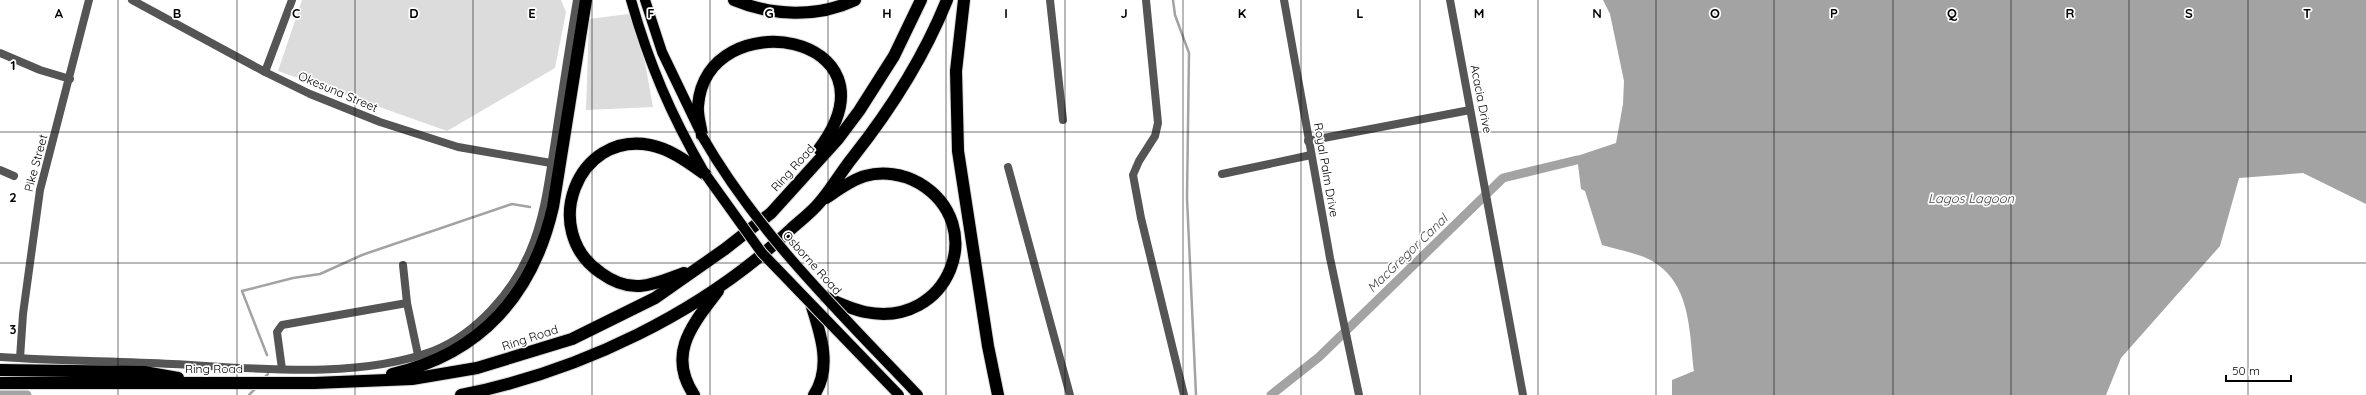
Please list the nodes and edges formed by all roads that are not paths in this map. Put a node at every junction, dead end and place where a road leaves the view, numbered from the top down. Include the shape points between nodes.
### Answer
1 (89, 0) edge
2 (132, 0) edge
3 (292, 0) edge
4 (577, 0) edge
5 (586, 0) edge
6 (631, 0) edge
7 (645, 0) edge
8 (734, 0) edge
9 (854, 0) edge
10 (921, 0) edge
11 (947, 0) edge
12 (964, 0) edge
13 (1050, 0) edge
14 (1146, 0) edge
15 (1284, 0) edge
16 (1450, 0) edge
17 (807, 36) dead end
18 (727, 40) dead end
19 (0, 53) edge
20 (265, 72) junction
21 (70, 79) junction
22 (1470, 110) junction
23 (1063, 120) dead end
24 (702, 136) junction
25 (1308, 141) junction
26 (1311, 155) junction
27 (551, 163) junction
28 (1008, 167) dead end
29 (0, 170) edge
30 (809, 171) junction
31 (1222, 174) dead end
32 (706, 175) junction
33 (14, 176) dead end
34 (820, 202) junction
35 (403, 265) dead end
36 (698, 267) junction
37 (722, 286) junction
38 (825, 297) junction
39 (407, 303) junction
40 (812, 307) junction
41 (418, 356) junction
42 (0, 357) edge
43 (20, 358) junction
44 (282, 369) junction
45 (0, 370) edge
46 (363, 381) junction
47 (0, 383) edge
48 (207, 383) junction
49 (461, 395) edge
50 (694, 395) edge
51 (814, 395) edge
52 (899, 395) edge
53 (918, 395) edge
54 (998, 395) edge
55 (1070, 395) edge
56 (1184, 395) edge
57 (1359, 395) edge
58 (1523, 395) edge

1 - 21 street, Pike Street
2 - 20 street, Okesuna Street
3 - 20 street
4 - 27 street
5 - 46 highway via 553,207 546,238 524,282 491,324 451,354 414,368
6 - 32 main road via 649,61 664,99
7 - 24 main road, Osborne Road via 662,52
8 - 9 highway via 772,11 802,13
10 - 30 highway, Ring Road via 894,56 862,106
11 - 34 highway via 921,56 894,100
12 - 54 highway via 956,71 958,151
13 - 23 street
14 - 56 street via 1158,123 1155,136 1139,161 1134,175 1141,218
15 - 25 street, Royal Palm Drive
16 - 22 street, Acacia Drive
17 - 30 highway via 824,49 832,61 839,77 841,95 839,113 814,156
18 - 24 highway via 702,75 698,107
19 - 21 street
20 - 27 street, Okesuna Street via 310,94 380,122 458,148
21 - 43 street, Pike Street via 40,190 25,294
22 - 25 street
22 - 58 street, Acacia Drive
24 - 38 main road, Osborne Road, bridge via 721,169 753,214
25 - 26 street, Royal Palm Drive
26 - 31 street
26 - 57 street, Royal Palm Drive
27 - 41 street via 545,203 530,251 507,291 472,327 451,342
28 - 55 street
29 - 33 street
30 - 36 highway, Ring Road via 771,213
32 - 36 highway via 679,156 644,144 614,148 602,154 578,178 569,217 575,245 587,262 613,281 639,286 657,283
32 - 40 main road, bridge via 762,253
34 - 37 highway via 773,246
34 - 38 highway via 854,180 866,176 884,174 914,180 930,189 941,200 950,216 955,247 946,280 938,292 911,310 881,314 850,308
35 - 39 street
36 - 46 highway, Ring Road via 655,298 572,339 545,349 441,375
37 - 49 highway via 646,330 586,358 534,377
37 - 50 highway via 698,316 686,339 684,371
38 - 53 main road, Osborne Road, bridge
39 - 41 street
39 - 44 street via 282,325 277,332
40 - 51 highway via 822,338 824,359 821,378
40 - 52 main road, bridge
41 - 44 street via 356,368
42 - 43 street
43 - 44 street
45 - 48 highway via 144,372
46 - 48 highway, Ring Road
47 - 48 highway, Ring Road

